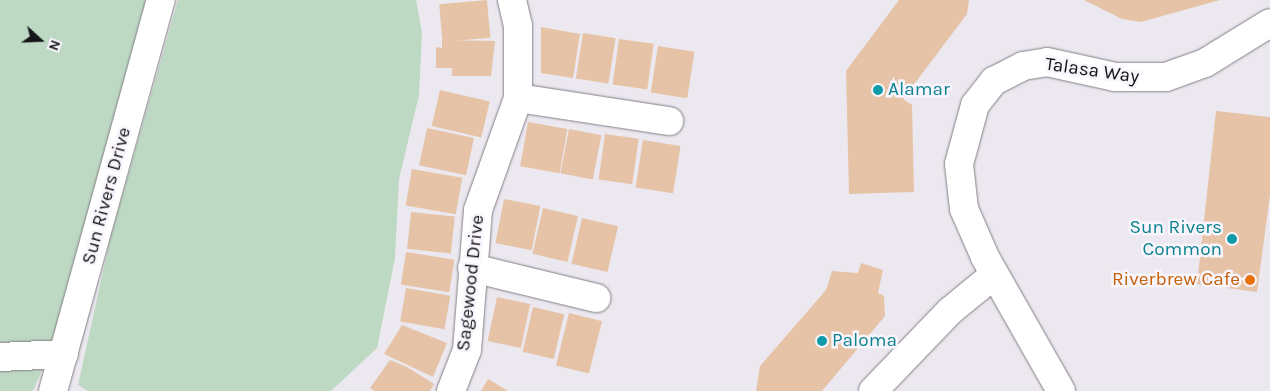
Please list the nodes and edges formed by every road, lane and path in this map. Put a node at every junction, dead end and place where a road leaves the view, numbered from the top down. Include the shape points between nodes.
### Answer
1 (161, 0) edge
2 (512, 0) edge
3 (1270, 23) edge
4 (518, 98) junction
5 (669, 121) dead end
6 (472, 268) junction
7 (994, 275) junction
8 (596, 298) dead end
9 (64, 354) junction
10 (0, 356) edge
11 (53, 391) edge
12 (450, 391) edge
13 (873, 391) edge
14 (1061, 391) edge

1 - 9 street, Sun Rivers Drive
2 - 4 street, Sagewood Drive via 518,26
3 - 7 street, Talasa Way via 1205,63 1166,77 1115,77 1047,62 1023,66 994,81 969,118 959,164 964,209
4 - 5 street
4 - 6 street, Sagewood Drive via 478,210
6 - 8 street
6 - 12 street, Sagewood Drive via 467,350
7 - 13 street via 964,297
7 - 14 street, Talasa Way
9 - 10 street
9 - 11 street, Sun Rivers Drive

